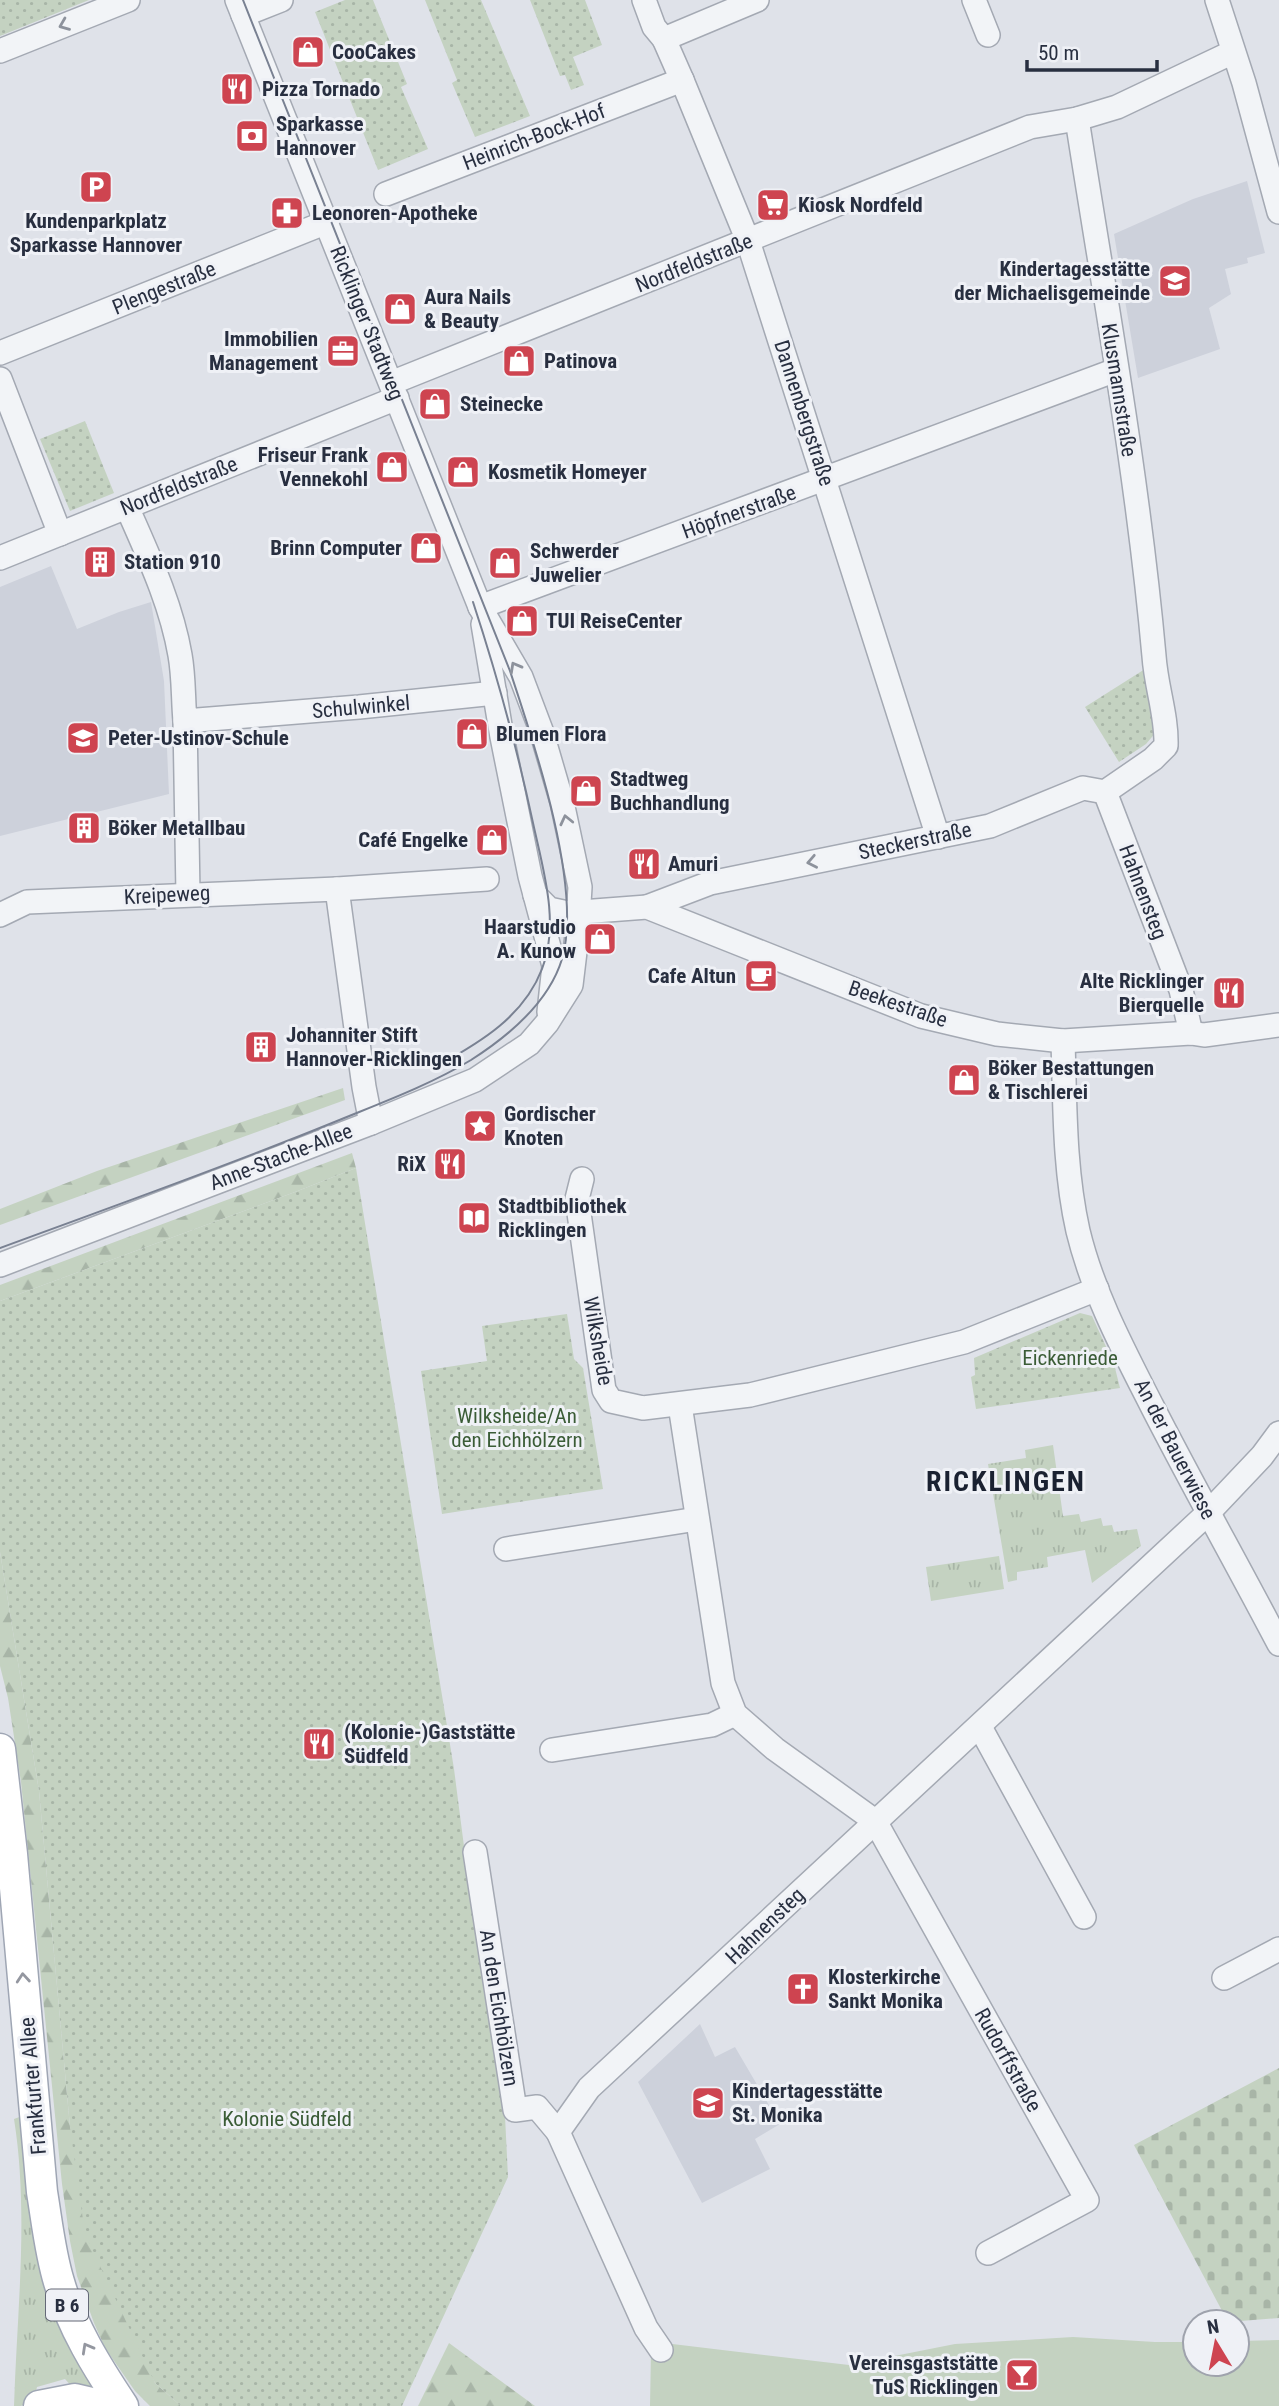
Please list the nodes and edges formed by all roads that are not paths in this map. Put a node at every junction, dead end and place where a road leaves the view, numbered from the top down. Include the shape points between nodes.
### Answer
1 (128, 0) edge
2 (281, 0) edge
3 (644, 0) edge
4 (757, 0) edge
5 (974, 0) edge
6 (1217, 0) edge
7 (240, 8) edge
8 (988, 35) dead end
9 (664, 39) junction
10 (0, 51) edge
11 (1233, 52) junction
12 (682, 80) junction
13 (1077, 120) junction
14 (386, 194) dead end
15 (1279, 212) edge
16 (327, 222) junction
17 (748, 241) junction
18 (0, 353) edge
19 (1116, 370) junction
20 (0, 379) edge
21 (394, 391) junction
22 (825, 480) junction
23 (127, 507) junction
24 (60, 534) junction
25 (0, 558) edge
26 (480, 607) junction
27 (495, 693) junction
28 (184, 721) junction
29 (1105, 792) junction
30 (938, 837) junction
31 (486, 879) dead end
32 (580, 887) joint
33 (337, 889) junction
34 (188, 894) junction
35 (535, 895) junction
36 (647, 907) junction
37 (579, 912) junction
38 (0, 915) edge
39 (552, 959) junction
40 (547, 1023) junction
41 (1279, 1025) edge
42 (1191, 1033) junction
43 (1063, 1041) junction
44 (371, 1123) junction
45 (582, 1179) dead end
46 (0, 1265) edge
47 (1097, 1289) junction
48 (680, 1405) junction
49 (1279, 1433) edge
50 (1208, 1513) junction
51 (697, 1519) junction
52 (506, 1549) dead end
53 (1279, 1644) edge
54 (735, 1714) junction
55 (980, 1727) junction
56 (0, 1749) edge
57 (552, 1750) dead end
58 (876, 1821) junction
59 (475, 1852) dead end
60 (1084, 1917) dead end
61 (1279, 1949) edge
62 (1224, 1978) dead end
63 (558, 2132) junction
64 (988, 2253) dead end
65 (661, 2350) dead end
66 (39, 2406) edge
67 (105, 2406) edge
68 (123, 2406) edge

1 -> 10 street
2 - 7 street
3 - 9 street, Dannenbergstraße
4 - 9 street
5 - 8 street
6 - 11 street
7 - 16 street, Ricklinger Stadtweg
9 - 12 street, Dannenbergstraße
11 - 13 street via 1117,107
11 - 15 street
12 - 14 street, Heinrich-Bock-Hof
12 - 17 street, Dannenbergstraße
13 - 17 street, Nordfeldstraße via 1030,127
13 - 19 street, Klusmannstraße
16 - 18 street, Plengestraße
16 - 21 street, Ricklinger Stadtweg
17 - 21 street, Nordfeldstraße
17 - 22 street, Dannenbergstraße
19 - 22 street, Höpfnerstraße
19 - 29 street, Klusmannstraße via 1154,659 1167,724 1166,746
20 - 24 street
21 - 23 street, Nordfeldstraße
21 - 26 street, Ricklinger Stadtweg
22 - 26 street, Höpfnerstraße
22 - 30 street, Dannenbergstraße
23 - 24 street, Nordfeldstraße
23 - 28 street via 172,620 181,657
24 - 25 street, Nordfeldstraße
26 - 27 street, Ricklinger Stadtweg
32 -> 26 street, Ricklinger Stadtweg via 541,730 521,677
27 - 28 street, Schulwinkel
27 - 35 street, Ricklinger Stadtweg
28 - 34 street
29 - 30 street, Steckerstraße via 1083,788 990,826
29 - 42 street, Hahnensteg via 1181,990
30 -> 36 street, Steckerstraße via 710,883
31 - 33 street, Kreipeweg
32 - 37 street, Anne-Stache-Allee
33 - 34 street, Kreipeweg
33 - 44 street
34 - 38 street, Kreipeweg via 27,902
35 - 37 street, Beekestraße via 549,909
35 - 39 street, Anne-Stache-Allee
36 - 37 street, Beekestraße
36 - 43 street, Beekestraße via 921,1016 997,1034
37 - 39 street, Anne-Stache-Allee
37 - 40 street, Anne-Stache-Allee via 571,985
39 - 40 street, Anne-Stache-Allee
40 - 44 street, Anne-Stache-Allee via 529,1044 475,1080
41 - 42 street, Beekestraße
42 - 43 street, Beekestraße
43 - 47 street, An der Bauerwiese via 1069,1186
44 - 46 street, Anne-Stache-Allee
45 - 48 street, Wilksheide via 577,1199 604,1390 611,1401 627,1406
47 - 48 street via 937,1350 750,1395
47 - 50 street, An der Bauerwiese
48 - 51 street
49 - 50 street, Hahnensteg
50 - 53 street, An der Bauerwiese
50 - 55 street, Hahnensteg
51 - 52 street
51 - 54 street via 723,1683
54 - 57 street via 712,1725
54 - 58 street via 775,1749
55 - 58 street, Hahnensteg
55 - 60 street
68 -> 56 main road, Frankfurter Allee / B 6 via 74,2322 51,2247
58 - 63 street, Hahnensteg via 589,2088
58 - 64 street, Rudorffstraße via 1087,2200
59 - 63 street, An den Eichhölzern via 515,2110 537,2107
61 - 62 street
63 - 65 street via 646,2328
66 - 67 main road via 75,2399

